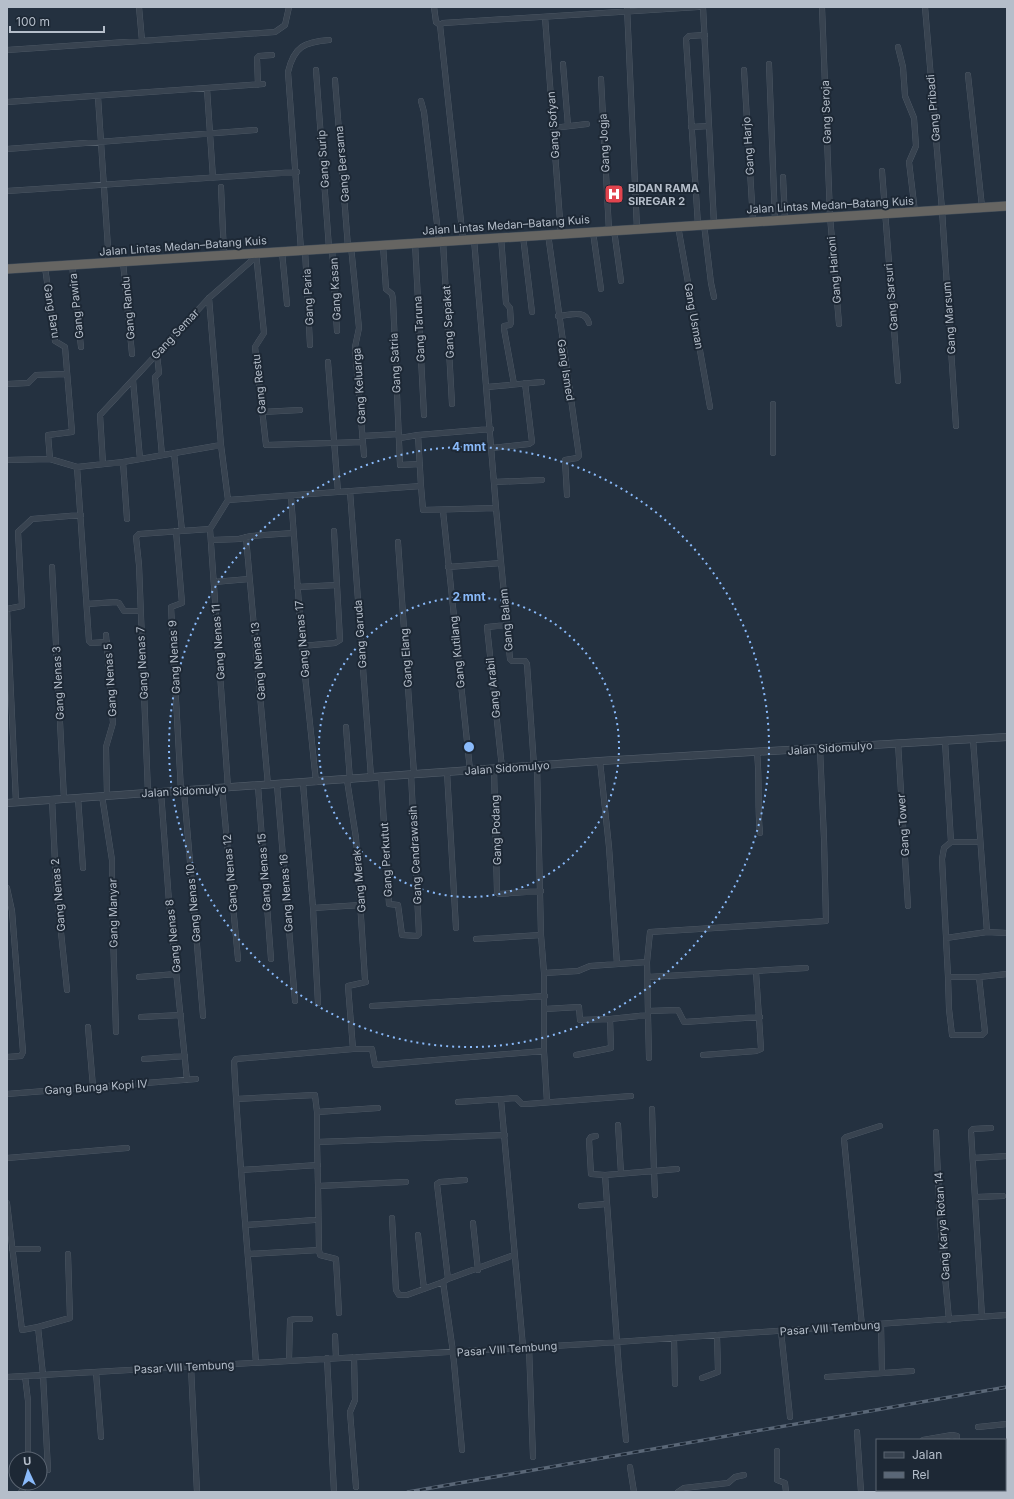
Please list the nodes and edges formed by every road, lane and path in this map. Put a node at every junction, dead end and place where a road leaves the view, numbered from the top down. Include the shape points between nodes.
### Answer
1 (138, 7) edge
2 (289, 7) edge
3 (434, 7) edge
4 (698, 7) edge
5 (703, 7) edge
6 (822, 7) edge
7 (925, 7) edge
8 (627, 10) edge
9 (544, 17) junction
10 (440, 25) junction
11 (705, 35) junction
12 (329, 40) dead end
13 (142, 41) junction
14 (898, 47) dead end
15 (7, 50) edge
16 (272, 55) dead end
17 (563, 64) dead end
18 (769, 64) dead end
19 (316, 70) dead end
20 (744, 70) dead end
21 (968, 76) dead end
22 (601, 79) dead end
23 (335, 80) dead end
24 (207, 89) junction
25 (98, 97) junction
26 (421, 101) dead end
27 (7, 102) edge
28 (587, 124) dead end
29 (568, 126) junction
30 (709, 126) junction
31 (691, 127) junction
32 (553, 128) junction
33 (255, 130) dead end
34 (209, 134) junction
35 (102, 142) junction
36 (7, 148) edge
37 (882, 171) dead end
38 (297, 172) junction
39 (783, 177) dead end
40 (213, 178) junction
41 (104, 185) junction
42 (221, 186) dead end
43 (7, 192) edge
44 (1007, 206) edge
45 (982, 207) junction
46 (942, 210) junction
47 (915, 212) junction
48 (885, 213) junction
49 (830, 216) junction
50 (785, 219) junction
51 (775, 220) junction
52 (753, 221) junction
53 (705, 224) junction
54 (678, 226) junction
55 (637, 229) junction
56 (612, 230) junction
57 (593, 232) junction
58 (548, 234) junction
59 (561, 234) junction
60 (523, 236) junction
61 (501, 237) junction
62 (474, 239) junction
63 (463, 240) junction
64 (441, 241) junction
65 (414, 243) junction
66 (383, 245) junction
67 (350, 247) junction
68 (331, 248) junction
69 (303, 250) junction
70 (282, 252) junction
71 (255, 254) junction
72 (226, 255) junction
73 (123, 262) junction
74 (109, 263) junction
75 (72, 265) junction
76 (45, 267) junction
77 (7, 269) edge
78 (620, 281) dead end
79 (601, 289) dead end
80 (714, 297) dead end
81 (209, 298) junction
82 (287, 304) dead end
83 (532, 312) dead end
84 (558, 316) junction
85 (589, 323) dead end
86 (839, 324) dead end
87 (337, 330) dead end
88 (310, 345) dead end
89 (81, 347) dead end
90 (132, 354) dead end
91 (157, 354) junction
92 (328, 362) dead end
93 (66, 374) junction
94 (133, 380) junction
95 (898, 381) dead end
96 (542, 382) dead end
97 (7, 384) edge
98 (514, 384) junction
99 (525, 384) junction
100 (487, 387) junction
101 (452, 404) dead end
102 (773, 404) dead end
103 (710, 407) dead end
104 (300, 410) dead end
105 (262, 412) junction
106 (424, 415) dead end
107 (956, 426) dead end
108 (491, 429) junction
109 (418, 435) junction
110 (400, 436) junction
111 (363, 439) junction
112 (334, 444) junction
113 (221, 445) junction
114 (492, 448) junction
115 (174, 453) junction
116 (773, 453) dead end
117 (162, 455) junction
118 (364, 455) dead end
119 (50, 459) junction
120 (140, 459) junction
121 (7, 460) edge
122 (123, 462) junction
123 (103, 464) junction
124 (420, 464) junction
125 (77, 468) junction
126 (542, 480) dead end
127 (494, 482) junction
128 (421, 486) junction
129 (350, 491) junction
130 (338, 492) junction
131 (568, 495) dead end
132 (291, 496) junction
133 (228, 500) junction
134 (496, 508) junction
135 (443, 511) junction
136 (81, 515) junction
137 (127, 519) dead end
138 (210, 529) junction
139 (179, 531) junction
140 (334, 531) dead end
141 (293, 533) junction
142 (246, 538) junction
143 (212, 540) junction
144 (398, 542) dead end
145 (501, 563) junction
146 (52, 567) dead end
147 (448, 567) junction
148 (249, 579) junction
149 (214, 582) junction
150 (337, 585) junction
151 (297, 587) junction
152 (87, 604) junction
153 (7, 609) edge
154 (140, 611) junction
155 (507, 625) junction
156 (106, 635) dead end
157 (107, 642) junction
158 (302, 646) junction
159 (346, 727) dead end
160 (1007, 737) edge
161 (973, 739) junction
162 (945, 741) junction
163 (898, 743) junction
164 (820, 749) junction
165 (757, 753) junction
166 (600, 761) junction
167 (536, 766) junction
168 (498, 768) junction
169 (470, 770) junction
170 (447, 772) junction
171 (413, 774) junction
172 (381, 776) junction
173 (371, 777) junction
174 (349, 780) junction
175 (316, 782) junction
176 (303, 783) junction
177 (268, 785) junction
178 (277, 785) junction
179 (258, 786) junction
180 (225, 788) junction
181 (182, 791) junction
182 (161, 792) junction
183 (148, 793) junction
184 (105, 795) junction
185 (78, 798) junction
186 (52, 799) junction
187 (64, 799) junction
188 (7, 802) edge
189 (16, 802) junction
190 (760, 833) dead end
191 (951, 842) junction
192 (980, 842) junction
193 (83, 868) dead end
194 (7, 888) edge
195 (541, 891) junction
196 (361, 905) junction
197 (908, 906) dead end
198 (313, 908) junction
199 (456, 928) dead end
200 (987, 932) junction
201 (1007, 933) edge
202 (402, 935) joint
203 (541, 935) junction
204 (946, 937) junction
205 (476, 939) dead end
206 (238, 958) dead end
207 (271, 959) dead end
208 (647, 962) junction
209 (617, 964) junction
210 (806, 968) dead end
211 (756, 972) junction
212 (544, 973) junction
213 (176, 974) junction
214 (1007, 974) edge
215 (139, 977) dead end
216 (648, 977) junction
217 (948, 977) junction
218 (979, 977) junction
219 (67, 990) dead end
220 (545, 996) junction
221 (295, 1001) dead end
222 (318, 1003) dead end
223 (372, 1006) dead end
224 (545, 1009) junction
225 (648, 1013) junction
226 (181, 1015) junction
227 (203, 1016) dead end
228 (141, 1017) dead end
229 (760, 1017) junction
230 (610, 1020) junction
231 (88, 1027) dead end
232 (116, 1032) dead end
233 (353, 1049) junction
234 (544, 1051) junction
235 (576, 1055) dead end
236 (703, 1055) dead end
237 (185, 1056) junction
238 (7, 1057) edge
239 (649, 1058) dead end
240 (144, 1059) dead end
241 (196, 1079) dead end
242 (186, 1080) junction
243 (93, 1087) junction
244 (7, 1094) edge
245 (631, 1096) dead end
246 (236, 1099) junction
247 (501, 1100) junction
248 (458, 1102) dead end
249 (547, 1102) junction
250 (378, 1108) dead end
251 (652, 1109) dead end
252 (317, 1112) junction
253 (618, 1125) dead end
254 (880, 1126) dead end
255 (991, 1128) dead end
256 (936, 1132) dead end
257 (505, 1135) junction
258 (596, 1136) dead end
259 (317, 1142) junction
260 (127, 1148) dead end
261 (1007, 1156) edge
262 (7, 1158) edge
263 (973, 1158) junction
264 (318, 1165) junction
265 (677, 1169) dead end
266 (241, 1170) junction
267 (654, 1171) junction
268 (621, 1173) junction
269 (604, 1175) junction
270 (465, 1180) dead end
271 (406, 1182) dead end
272 (318, 1186) junction
273 (655, 1195) dead end
274 (1003, 1196) dead end
275 (976, 1197) junction
276 (7, 1203) edge
277 (606, 1204) junction
278 (582, 1206) dead end
279 (392, 1218) dead end
280 (314, 1220) dead end
281 (473, 1223) dead end
282 (246, 1225) junction
283 (418, 1235) dead end
284 (12, 1249) junction
285 (38, 1249) dead end
286 (319, 1250) junction
287 (68, 1254) dead end
288 (248, 1254) junction
289 (514, 1255) junction
290 (478, 1270) junction
291 (446, 1281) junction
292 (424, 1289) junction
293 (339, 1313) dead end
294 (1007, 1315) edge
295 (982, 1317) junction
296 (310, 1319) dead end
297 (949, 1320) junction
298 (881, 1324) junction
299 (862, 1326) junction
300 (38, 1327) junction
301 (782, 1331) junction
302 (717, 1335) junction
303 (335, 1336) dead end
304 (674, 1338) junction
305 (617, 1342) junction
306 (526, 1347) junction
307 (453, 1352) junction
308 (354, 1357) junction
309 (327, 1358) junction
310 (336, 1358) junction
311 (289, 1360) junction
312 (256, 1363) junction
313 (191, 1367) junction
314 (912, 1371) dead end
315 (96, 1372) junction
316 (882, 1373) junction
317 (43, 1375) junction
318 (25, 1376) junction
319 (7, 1377) edge
320 (827, 1377) dead end
321 (702, 1378) dead end
322 (675, 1384) dead end
323 (790, 1417) dead end
324 (1007, 1424) edge
325 (978, 1427) dead end
326 (857, 1432) dead end
327 (101, 1437) dead end
328 (929, 1439) edge
329 (957, 1439) edge
330 (626, 1440) dead end
331 (462, 1450) dead end
332 (777, 1450) dead end
333 (28, 1451) edge
334 (47, 1451) edge
335 (533, 1457) dead end
336 (630, 1468) dead end
337 (744, 1474) dead end
338 (356, 1487) dead end
339 (197, 1492) edge
340 (334, 1492) edge
341 (634, 1492) edge
342 (678, 1492) edge
343 (786, 1492) edge
344 (861, 1492) edge

1 - 13 street
2 - 13 street via 285,25 275,32
3 - 10 street via 436,22
4 - 8 street
5 - 11 street
6 - 49 street, Gang Seroja
7 - 46 street, Gang Pribadi
8 - 9 street
8 - 55 street
9 - 10 street
9 - 32 street, Gang Sofyan
10 - 63 street
11 - 30 street
11 - 31 street via 689,36 686,39
12 - 38 street, Gang Paria via 303,44 289,67
13 - 15 street
14 - 47 street via 903,67 905,96 914,118 916,146 909,162
16 - 24 street via 257,58 261,85
17 - 29 street
18 - 51 street
19 - 68 street, Gang Surip
20 - 52 street, Gang Harjo
21 - 45 street
22 - 56 street, Gang Jogja
23 - 67 street, Gang Bersama
24 - 25 street
24 - 34 street
25 - 27 street
25 - 35 street
26 - 64 street, Gang Sepakat
28 - 29 street
29 - 32 street
30 - 31 street
30 - 53 street
31 - 53 street
32 - 59 street, Gang Sofyan
33 - 34 street
34 - 35 street
34 - 40 street
35 - 36 street
35 - 41 street
37 - 48 street, Gang Sarsuri
38 - 40 street
38 - 69 street, Gang Paria
39 - 50 street
40 - 41 street
41 - 43 street
41 - 74 street
42 - 72 street
44 - 45 highway, Jalan Lintas Medan–Batang Kuis
45 - 46 highway, Jalan Lintas Medan–Batang Kuis
46 - 47 highway, Jalan Lintas Medan–Batang Kuis
46 - 107 street, Gang Marsum
47 - 48 highway, Jalan Lintas Medan–Batang Kuis
48 - 49 highway, Jalan Lintas Medan–Batang Kuis
48 - 95 street, Gang Sarsuri
49 - 50 highway, Jalan Lintas Medan–Batang Kuis
49 - 86 street, Gang Haironi
50 - 51 highway, Jalan Lintas Medan–Batang Kuis
51 - 52 highway, Jalan Lintas Medan–Batang Kuis
52 - 53 highway, Jalan Lintas Medan–Batang Kuis
53 - 54 highway, Jalan Lintas Medan–Batang Kuis
53 - 80 street
54 - 55 highway, Jalan Lintas Medan–Batang Kuis
54 - 103 street, Gang Usman
55 - 56 highway, Jalan Lintas Medan–Batang Kuis
56 - 57 highway, Jalan Lintas Medan–Batang Kuis
56 - 78 street, Gang Jogja
57 - 59 highway, Jalan Lintas Medan–Batang Kuis
57 - 79 street
58 - 59 highway, Jalan Lintas Medan–Batang Kuis
58 - 60 highway, Jalan Lintas Medan–Batang Kuis
58 - 84 street, Gang Ismed
60 - 61 highway, Jalan Lintas Medan–Batang Kuis
60 - 83 street
61 - 62 highway, Jalan Lintas Medan–Batang Kuis
61 - 98 street via 506,303 510,308 511,323 504,326 504,329
62 - 63 highway, Jalan Lintas Medan–Batang Kuis
62 - 100 street, Gang Balam
63 - 64 highway, Jalan Lintas Medan–Batang Kuis
64 - 65 highway, Jalan Lintas Medan–Batang Kuis
64 - 101 street, Gang Sepakat
65 - 66 highway, Jalan Lintas Medan–Batang Kuis
65 - 106 street, Gang Taruna
66 - 67 highway, Jalan Lintas Medan–Batang Kuis
66 - 110 street, Gang Satria via 385,286 393,299
67 - 68 highway, Jalan Lintas Medan–Batang Kuis
67 - 111 street, Gang Keluarga via 359,328 355,347
68 - 69 highway, Jalan Lintas Medan–Batang Kuis
68 - 87 street, Gang Kasan
69 - 70 highway, Jalan Lintas Medan–Batang Kuis
69 - 88 street, Gang Paria
70 - 71 highway, Jalan Lintas Medan–Batang Kuis
70 - 82 street
71 - 72 highway, Jalan Lintas Medan–Batang Kuis
71 - 81 street, Gang Semar
71 - 105 street, Gang Restu via 264,333 255,347
72 - 73 highway, Jalan Lintas Medan–Batang Kuis
73 - 74 highway, Jalan Lintas Medan–Batang Kuis
73 - 90 street, Gang Randu
74 - 75 highway, Jalan Lintas Medan–Batang Kuis
75 - 76 highway, Jalan Lintas Medan–Batang Kuis
75 - 89 street, Gang Pawira
76 - 77 highway, Jalan Lintas Medan–Batang Kuis
76 - 93 street, Gang Baru via 55,341 65,347
81 - 91 street, Gang Semar
81 - 113 street
84 - 85 street via 583,314 587,316
84 - 131 street, Gang Ismed via 578,456 565,460
91 - 94 street, Gang Semar
91 - 117 street via 159,371 155,377
92 - 112 street
93 - 97 street via 36,374 28,383
93 - 119 street via 72,432 48,435
94 - 120 street
94 - 123 street, Gang Semar via 99,418
96 - 99 street
98 - 99 street
98 - 100 street
99 - 114 street via 532,442
100 - 108 street, Gang Balam
102 - 116 street
104 - 105 street
105 - 112 street, Gang Restu via 267,445
108 - 109 street
108 - 114 street, Gang Balam
109 - 110 street
109 - 124 street
110 - 111 street
110 - 124 street, Gang Satria via 400,465
111 - 112 street
111 - 118 street, Gang Keluarga
112 - 130 street
113 - 115 street
113 - 133 street
114 - 127 street, Gang Balam
115 - 117 street
115 - 139 street
117 - 120 street
119 - 121 street
119 - 125 street
120 - 122 street
122 - 123 street
122 - 137 street
123 - 125 street
124 - 128 street
125 - 136 street
126 - 127 street
127 - 134 street, Gang Balam
128 - 129 street
128 - 135 street via 422,510
129 - 130 street
129 - 173 street, Gang Garuda
130 - 132 street
132 - 133 street
132 - 141 street, Gang Nenas 17
133 - 138 street
134 - 135 street
134 - 145 street, Gang Balam
135 - 147 street, Gang Kutilang
136 - 152 street
136 - 153 street via 32,520 18,532 22,606
138 - 139 street
138 - 143 street, Gang Nenas 11
139 - 154 street, Gang Nenas 7 via 139,534 136,537
139 - 181 street, Gang Nenas 9 via 182,603 171,607
140 - 150 street
141 - 142 street
141 - 151 street, Gang Nenas 17
142 - 143 street
142 - 148 street, Gang Nenas 13
143 - 149 street, Gang Nenas 11
144 - 171 street, Gang Elang
145 - 147 street
145 - 155 street, Gang Balam
146 - 187 street, Gang Nenas 3
147 - 169 street, Gang Kutilang
148 - 149 street
148 - 177 street, Gang Nenas 13 via 258,653
149 - 180 street, Gang Nenas 11
150 - 151 street
150 - 158 street via 340,640 335,643
151 - 158 street, Gang Nenas 17
152 - 154 street via 116,602 124,611
152 - 157 street via 89,641
153 - 189 street
154 - 183 street, Gang Nenas 7
155 - 167 street, Gang Balam via 511,661 525,661 527,664
155 - 168 street, Gang Arabil via 487,627
156 - 157 street, Gang Nenas 5
157 - 184 street, Gang Nenas 5 via 113,723 106,746
158 - 175 street, Gang Nenas 17
159 - 174 street, Gang Merak
160 - 161 street, Jalan Sidomulyo
161 - 162 street, Jalan Sidomulyo
161 - 192 street
162 - 163 street, Jalan Sidomulyo
162 - 191 street
163 - 164 street, Jalan Sidomulyo
163 - 197 street, Gang Tower
164 - 165 street, Jalan Sidomulyo
164 - 208 street via 826,921 651,932
165 - 166 street, Jalan Sidomulyo
165 - 190 street
166 - 167 street, Jalan Sidomulyo
166 - 209 street
167 - 168 street, Jalan Sidomulyo
167 - 195 street
168 - 169 street, Jalan Sidomulyo
168 - 195 street, Gang Podang via 497,892 499,894
169 - 170 street, Jalan Sidomulyo
170 - 171 street, Jalan Sidomulyo
170 - 199 street
171 - 172 street, Jalan Sidomulyo
171 - 202 street, Gang Cendrawasih via 418,935
172 - 173 street, Jalan Sidomulyo
172 - 202 street, Gang Perkutut via 388,904 398,905
173 - 174 street, Jalan Sidomulyo
174 - 175 street, Jalan Sidomulyo
174 - 196 street, Gang Merak
175 - 176 street, Jalan Sidomulyo
176 - 178 street, Jalan Sidomulyo
176 - 198 street
177 - 178 street, Jalan Sidomulyo
177 - 179 street, Jalan Sidomulyo
178 - 221 street, Gang Nenas 16
179 - 180 street, Jalan Sidomulyo
179 - 207 street, Gang Nenas 15
180 - 181 street, Jalan Sidomulyo
180 - 206 street, Gang Nenas 12
181 - 182 street, Jalan Sidomulyo
181 - 227 street, Gang Nenas 10
182 - 183 street, Jalan Sidomulyo
182 - 213 street, Gang Nenas 8
183 - 184 street, Jalan Sidomulyo
184 - 185 street, Jalan Sidomulyo
184 - 232 street, Gang Manyar via 112,860
185 - 187 street, Jalan Sidomulyo
185 - 193 street
186 - 187 street, Jalan Sidomulyo
186 - 189 street, Jalan Sidomulyo
186 - 219 street, Gang Nenas 2 via 56,884
188 - 189 street, Jalan Sidomulyo
191 - 192 street
191 - 204 street via 944,848 942,859
192 - 200 street
194 - 238 street via 12,911 23,1054
195 - 203 street
196 - 198 street
196 - 233 street, Gang Merak via 366,982 349,984 348,987
198 - 222 street
200 - 201 street
200 - 204 street
203 - 205 street
203 - 212 street
204 - 217 street
208 - 209 street
208 - 216 street
209 - 212 street via 590,966 578,971
210 - 211 street
211 - 216 street
211 - 229 street
212 - 220 street
213 - 215 street
213 - 226 street, Gang Nenas 8
214 - 218 street
216 - 225 street
217 - 218 street
217 - 218 street via 949,1009 954,1037 980,1035 985,1032
220 - 223 street
220 - 224 street
224 - 230 street via 578,1007 580,1020
224 - 234 street
225 - 229 street via 678,1010 684,1022
225 - 230 street
225 - 239 street
226 - 228 street
226 - 237 street, Gang Nenas 8
229 - 236 street via 760,1051
230 - 235 street via 611,1048
231 - 243 street
233 - 234 street via 372,1049 375,1065
233 - 246 street via 277,1054 236,1060
234 - 249 street
237 - 240 street
237 - 242 street, Gang Nenas 8
241 - 242 street, Gang Bunga Kopi IV
242 - 243 street, Gang Bunga Kopi IV
243 - 244 street, Gang Bunga Kopi IV
245 - 249 street
246 - 252 street via 316,1095
246 - 266 street
247 - 248 street
247 - 249 street via 516,1098 522,1104
247 - 257 street
250 - 252 street
251 - 267 street
252 - 259 street
253 - 268 street
254 - 299 street via 844,1139
255 - 263 street via 972,1129
256 - 297 street, Gang Karya Rotan 14 via 940,1221
257 - 259 street
257 - 289 street
258 - 269 street via 589,1140 591,1173
259 - 264 street
260 - 262 street
261 - 263 street
263 - 275 street
264 - 266 street
264 - 272 street
265 - 267 street
266 - 282 street
267 - 268 street
267 - 273 street
268 - 269 street
269 - 277 street
270 - 291 street via 437,1184
271 - 272 street
272 - 286 street
274 - 275 street
275 - 295 street
276 - 284 street
277 - 278 street
277 - 305 street
279 - 292 street via 396,1290 399,1294 407,1295
280 - 282 street
281 - 290 street
282 - 288 street
283 - 292 street
284 - 285 street
284 - 300 street via 21,1329
286 - 288 street
286 - 293 street via 320,1255 336,1259
287 - 300 street via 71,1316 69,1319
288 - 312 street
289 - 290 street
289 - 306 street
290 - 291 street
291 - 292 street
291 - 307 street
294 - 295 street, Pasar VIII Tembung
295 - 297 street, Pasar VIII Tembung
296 - 311 street via 290,1320
297 - 298 street, Pasar VIII Tembung
298 - 299 street, Pasar VIII Tembung
298 - 316 street
299 - 301 street, Pasar VIII Tembung
300 - 317 street
301 - 302 street, Pasar VIII Tembung
301 - 323 street
302 - 304 street, Pasar VIII Tembung
302 - 321 street via 718,1372
303 - 310 street
304 - 305 street, Pasar VIII Tembung
304 - 322 street
305 - 306 street, Pasar VIII Tembung
305 - 330 street
306 - 307 street, Pasar VIII Tembung
306 - 335 street
307 - 308 street, Pasar VIII Tembung
307 - 331 street
308 - 310 street, Pasar VIII Tembung
308 - 338 street via 355,1400 350,1412
309 - 310 street, Pasar VIII Tembung
309 - 311 street, Pasar VIII Tembung
309 - 340 street
311 - 312 street, Pasar VIII Tembung
312 - 313 street, Pasar VIII Tembung
313 - 315 street, Pasar VIII Tembung
313 - 339 street
314 - 316 street
315 - 317 street, Pasar VIII Tembung
315 - 327 street
316 - 320 street
317 - 318 street, Pasar VIII Tembung
317 - 334 street
318 - 319 street, Pasar VIII Tembung
318 - 333 street
324 - 325 street
326 - 344 street
328 - 329 street via 952,1435
332 - 343 street via 777,1480 785,1483
336 - 341 street
337 - 342 street via 728,1483 684,1488

